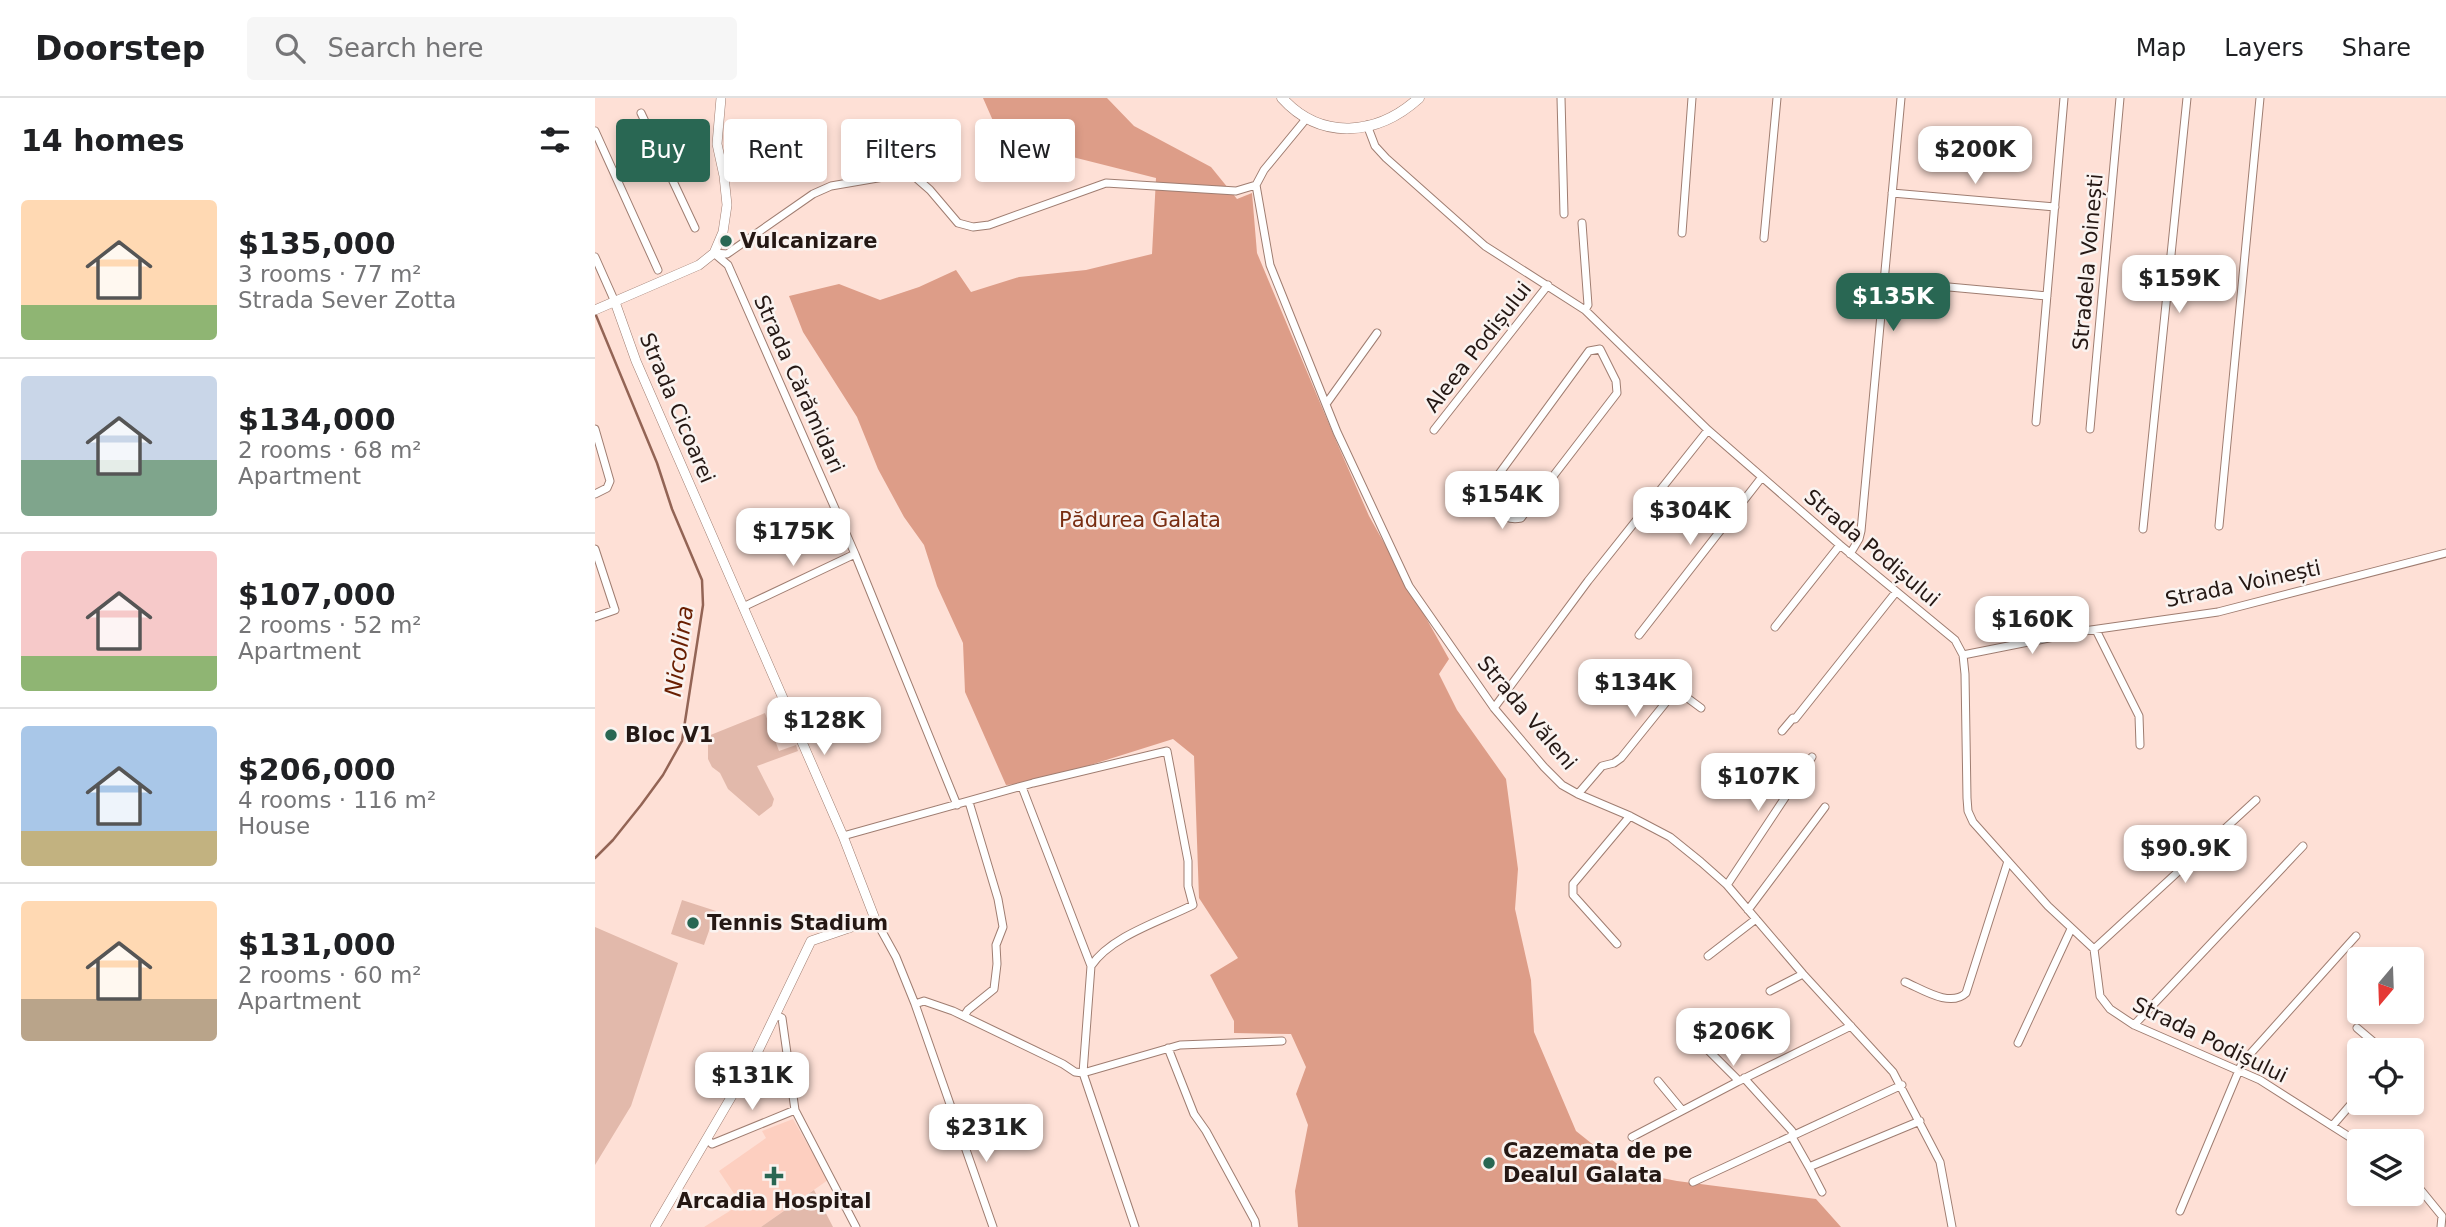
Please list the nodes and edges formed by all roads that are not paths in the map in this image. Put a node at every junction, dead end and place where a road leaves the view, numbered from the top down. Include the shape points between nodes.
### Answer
1 (721, 98) edge
2 (1282, 98) edge
3 (1419, 98) edge
4 (1561, 98) edge
5 (1692, 98) edge
6 (1777, 98) edge
7 (1901, 98) edge
8 (2064, 98) edge
9 (2120, 98) edge
10 (2187, 98) edge
11 (2260, 98) edge
12 (641, 113) dead end
13 (1306, 119) junction
14 (1367, 125) junction
15 (595, 131) edge
16 (1256, 185) junction
17 (1892, 193) junction
18 (2055, 207) junction
19 (1565, 214) dead end
20 (1582, 223) dead end
21 (695, 228) dead end
22 (1682, 233) dead end
23 (1765, 238) dead end
24 (714, 253) junction
25 (595, 257) edge
26 (658, 270) dead end
27 (1883, 281) junction
28 (1548, 285) junction
29 (2047, 296) junction
30 (610, 304) junction
31 (595, 310) edge
32 (1585, 310) junction
33 (1377, 333) dead end
34 (1610, 334) junction
35 (1600, 349) junction
36 (1326, 404) junction
37 (2036, 422) dead end
38 (595, 429) edge
39 (2090, 429) dead end
40 (1434, 430) dead end
41 (1708, 430) junction
42 (605, 465) junction
43 (595, 468) edge
44 (1762, 477) junction
45 (595, 494) edge
46 (2219, 526) dead end
47 (2143, 529) dead end
48 (1840, 545) junction
49 (595, 549) edge
50 (2446, 553) edge
51 (855, 554) junction
52 (1850, 554) junction
53 (1896, 593) junction
54 (743, 607) junction
55 (595, 617) edge
56 (1775, 626) dead end
57 (2096, 630) junction
58 (1639, 635) dead end
59 (1963, 655) junction
60 (1494, 708) junction
61 (1701, 708) dead end
62 (1782, 731) dead end
63 (2140, 745) dead end
64 (1812, 757) dead end
65 (1022, 787) junction
66 (1578, 794) junction
67 (2256, 800) dead end
68 (969, 802) junction
69 (957, 805) junction
70 (1825, 807) dead end
71 (1630, 816) junction
72 (843, 836) junction
73 (2303, 846) dead end
74 (2008, 861) junction
75 (1727, 885) junction
76 (1748, 910) junction
77 (874, 919) junction
78 (1756, 919) junction
79 (2071, 929) junction
80 (2356, 936) dead end
81 (1617, 944) dead end
82 (2094, 949) junction
83 (1707, 956) dead end
84 (1091, 965) junction
85 (1803, 974) junction
86 (1905, 982) dead end
87 (1770, 992) dead end
88 (915, 1004) junction
89 (776, 1015) junction
90 (964, 1016) junction
91 (2134, 1025) junction
92 (1851, 1026) junction
93 (2357, 1028) dead end
94 (1688, 1030) dead end
95 (2369, 1038) edge
96 (1282, 1041) dead end
97 (2018, 1043) dead end
98 (1168, 1048) junction
99 (2239, 1070) junction
100 (1083, 1073) junction
101 (1742, 1079) junction
102 (1658, 1081) dead end
103 (1902, 1085) junction
104 (2347, 1109) edge
105 (795, 1110) junction
106 (1682, 1110) junction
107 (1920, 1121) junction
108 (2333, 1125) junction
109 (1792, 1135) junction
110 (2347, 1135) edge
111 (1632, 1137) dead end
112 (707, 1139) junction
113 (1809, 1167) junction
114 (1693, 1182) dead end
115 (1822, 1192) dead end
116 (2424, 1194) edge
117 (2180, 1210) dead end
118 (2441, 1225) edge
119 (655, 1227) edge
120 (856, 1227) edge
121 (993, 1227) edge
122 (1136, 1227) edge
123 (1256, 1227) edge
124 (1952, 1227) edge

1 - 24 street via 717,144 727,205
2 - 13 main road
3 - 14 main road via 1392,117
4 - 19 street
5 - 22 street
6 - 23 street
7 - 17 street
8 - 18 street
9 - 39 street, Stradela Voinești
10 - 47 street
11 - 46 street
12 - 21 street
13 - 14 main road via 1332,128
13 - 16 street
14 - 28 street, Strada Podișului via 1375,146 1386,158 1473,236
15 - 26 street
16 - 24 street via 1215,191 1105,183 973,227 958,223 906,169 901,174 831,186 727,254
16 - 36 street, Strada Văleni via 1270,265
17 - 18 street
17 - 27 street
18 - 29 street
20 - 32 street
24 - 30 street via 699,265
24 - 51 street, Strada Cărămidari via 728,265
25 - 30 street
27 - 29 street
27 - 52 street via 1861,531
28 - 32 street, Strada Podișului
28 - 40 street, Aleea Podișului
29 - 37 street
30 - 31 street
30 - 54 street, Strada Cicoarei
32 - 34 street, Strada Podișului
33 - 36 street
34 - 35 street
34 - 41 street, Strada Podișului
35 - 35 street via 1589,351 1488,489 1492,506 1507,518 1521,518 1617,393
36 - 60 street, Strada Văleni via 1409,586
38 - 42 street
41 - 44 street, Strada Podișului
41 - 60 street
42 - 43 street
42 - 45 street via 610,481
44 - 48 street, Strada Podișului
44 - 58 street
48 - 52 street, Strada Podișului
48 - 56 street
49 - 55 street via 615,610
50 - 57 street, Strada Voinești via 2218,612
51 - 54 street
51 - 69 street, Strada Cărămidari
52 - 53 street, Strada Podișului
53 - 59 street, Strada Podișului via 1955,640
53 - 62 street
54 - 72 street, Strada Cicoarei
57 - 59 street, Strada Voinești
57 - 63 street via 2139,716
59 - 74 street via 1969,811 1973,822
60 - 66 street, Strada Văleni via 1544,767
61 - 66 street via 1682,694 1671,696 1621,758 1602,765
64 - 75 street
65 - 68 street
65 - 84 street
65 - 84 street via 1164,750 1168,754 1193,905 1114,943
66 - 71 street, Strada Văleni
67 - 82 street
68 - 69 street
68 - 90 street via 1003,927 996,944 995,989
69 - 72 street
70 - 76 street
71 - 75 street, Strada Văleni via 1670,837
71 - 81 street via 1573,884 1573,895
72 - 77 street, Strada Cicoarei
73 - 91 street
74 - 79 street
74 - 86 street via 1966,993 1951,1000
75 - 76 street, Strada Văleni
76 - 78 street, Strada Văleni
77 - 88 street, Strada Cicoarei
77 - 89 street via 811,942
78 - 83 street
78 - 85 street, Strada Văleni
79 - 82 street
79 - 97 street
80 - 99 street
82 - 91 street, Strada Podișului via 2100,996
84 - 100 street
85 - 87 street
85 - 92 street, Strada Văleni
88 - 90 street via 924,1001
88 - 121 street, Strada Cicoarei
89 - 105 street via 782,1018
89 - 112 street
90 - 100 street
91 - 99 street, Strada Podișului
92 - 101 street
92 - 103 street, Strada Văleni
93 - 95 street
94 - 101 street
96 - 98 street
98 - 100 street
98 - 123 street via 1194,1114
99 - 108 street, Strada Podișului
99 - 117 street
100 - 122 street
101 - 106 street
101 - 109 street
102 - 106 street
103 - 107 street, Strada Văleni
103 - 109 street
104 - 108 street
105 - 112 street via 712,1144
105 - 120 street
106 - 111 street
107 - 113 street
107 - 124 street, Strada Văleni via 1940,1162
108 - 110 street, Strada Podișului
109 - 113 street
109 - 114 street
112 - 119 street
113 - 115 street
116 - 118 street via 2442,1216

